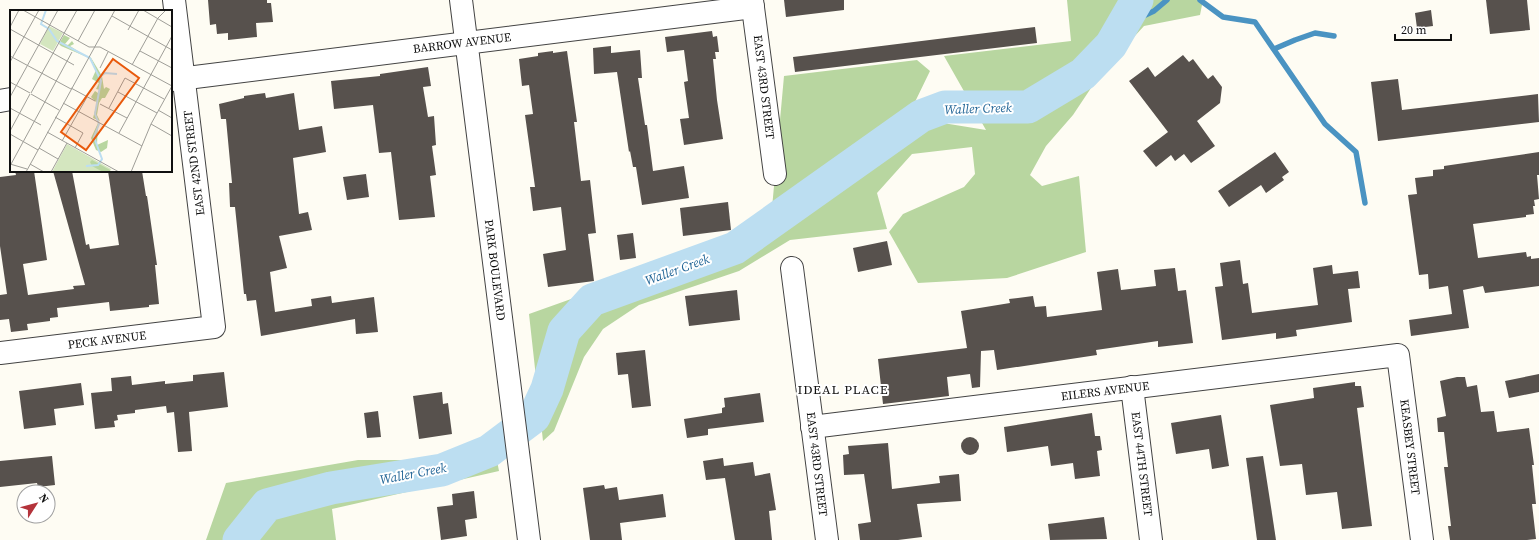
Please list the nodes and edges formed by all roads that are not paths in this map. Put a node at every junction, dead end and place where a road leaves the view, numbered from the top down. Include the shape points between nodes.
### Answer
1 (174, 0) edge
2 (461, 0) edge
3 (753, 3) edge
4 (466, 42) junction
5 (177, 79) edge
6 (10, 99) edge
7 (0, 101) edge
8 (775, 174) dead end
9 (792, 268) dead end
10 (214, 327) joint
11 (0, 353) edge
12 (1398, 355) joint
13 (1132, 388) junction
14 (812, 427) junction
15 (529, 540) edge
16 (827, 540) edge
17 (1151, 540) edge
18 (1422, 540) edge

1 - 5 street, EAST 42ND STREET
2 - 4 street, PARK BOULEVARD
3 - 4 street, BARROW AVENUE
3 - 8 street, EAST 43RD STREET
4 - 5 street, BARROW AVENUE
4 - 15 street, PARK BOULEVARD
5 - 10 street, EAST 42ND STREET
6 - 7 street
9 - 14 street, EAST 43RD STREET
10 - 11 street, PECK AVENUE
12 - 13 street, EILERS AVENUE
12 - 18 street, KEASBEY STREET
13 - 14 street, EILERS AVENUE
13 - 17 street, EAST 44TH STREET
14 - 16 street, EAST 43RD STREET

